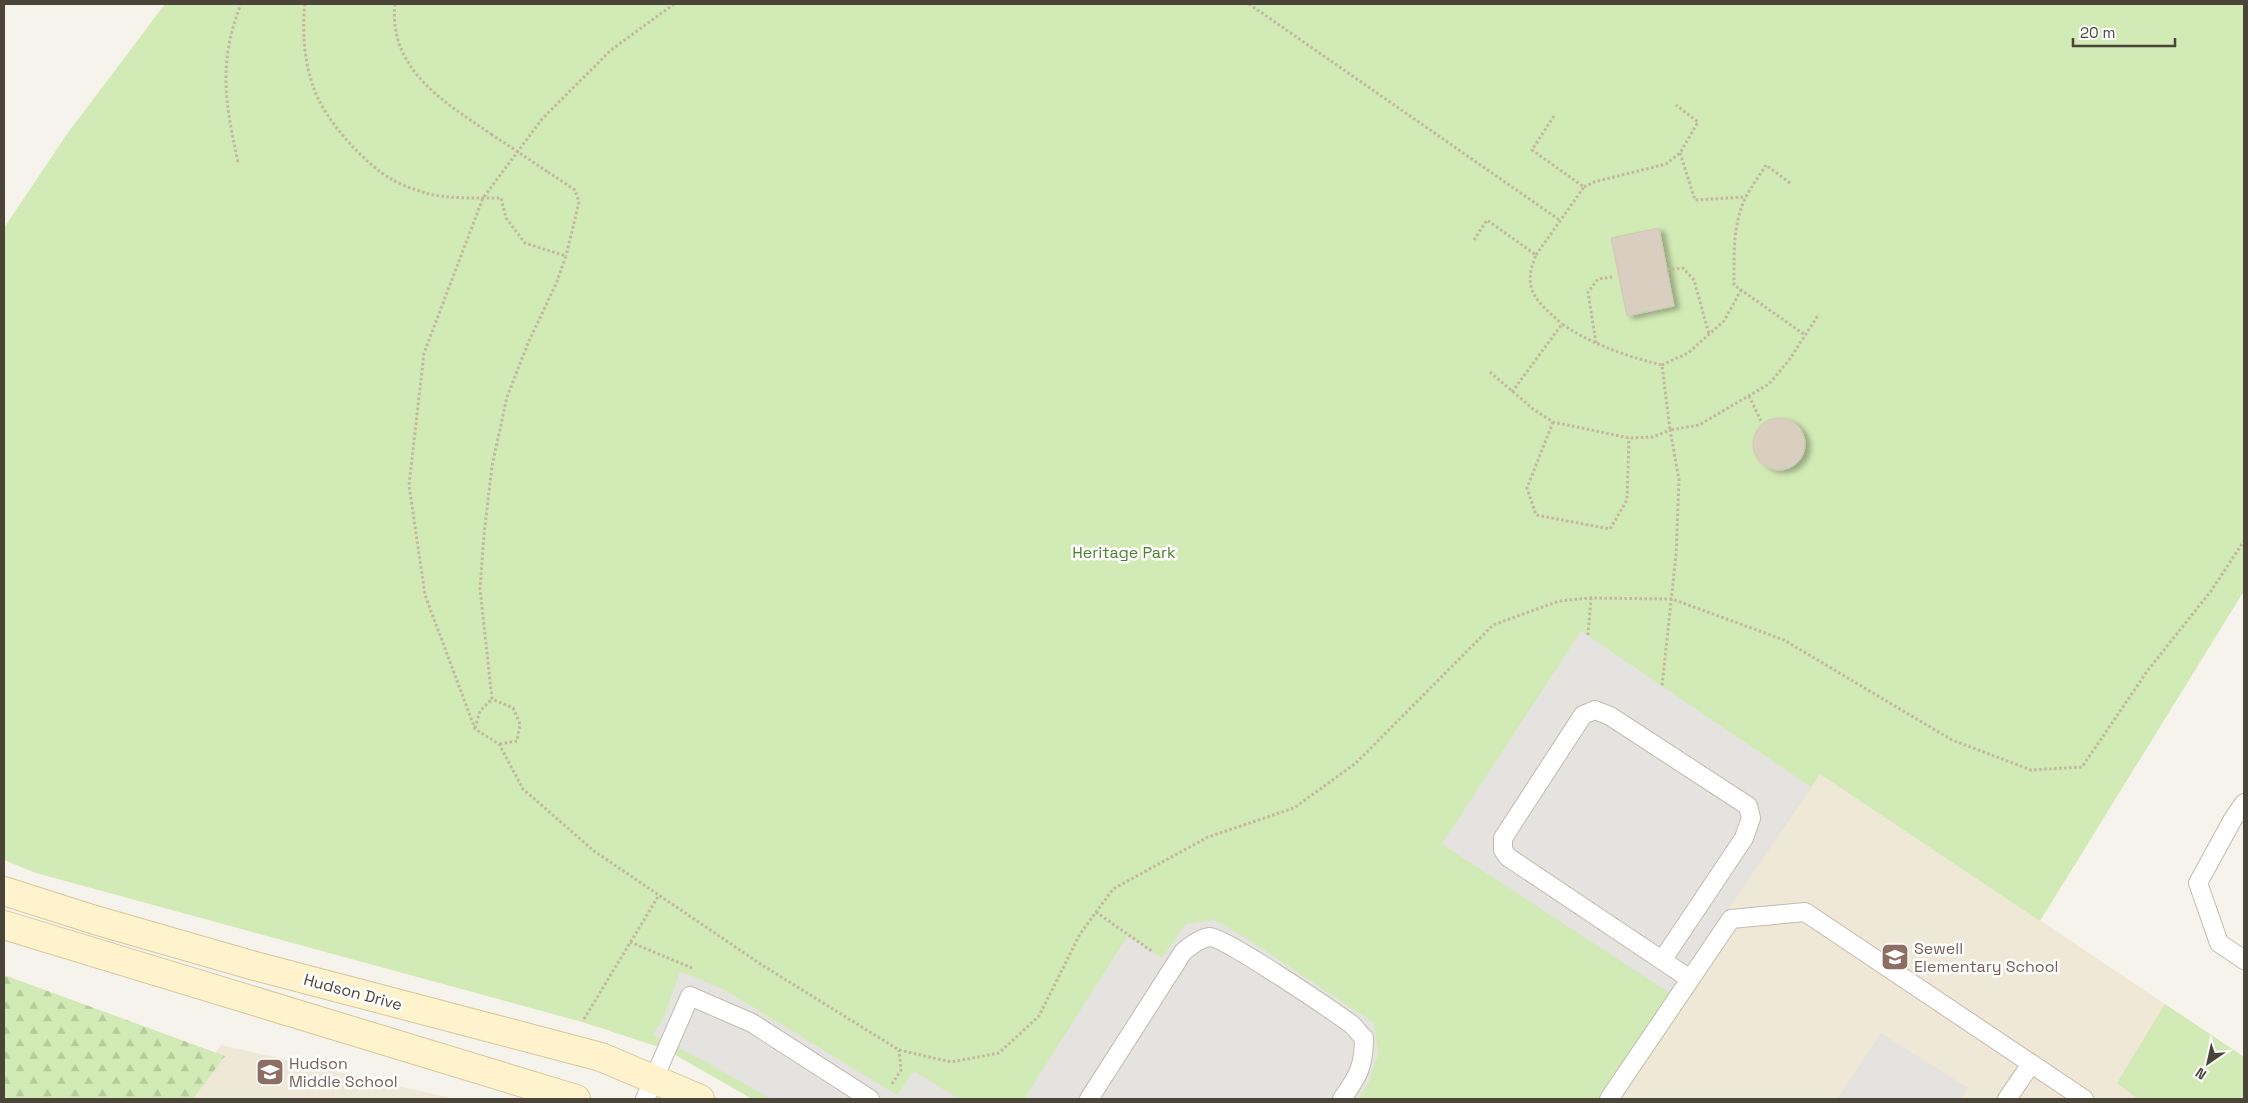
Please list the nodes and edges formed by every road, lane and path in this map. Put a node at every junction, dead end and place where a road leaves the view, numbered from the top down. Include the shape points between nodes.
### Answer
1 (240, 4) edge
2 (305, 4) edge
3 (395, 4) edge
4 (674, 4) edge
5 (1249, 4) edge
6 (1676, 104) dead end
7 (1554, 116) dead end
8 (1680, 153) junction
9 (238, 162) dead end
10 (1790, 183) dead end
11 (1584, 187) junction
12 (1746, 197) junction
13 (483, 198) junction
14 (1561, 221) junction
15 (1474, 240) dead end
16 (1536, 255) junction
17 (566, 256) junction
18 (1667, 270) dead end
19 (1612, 277) dead end
20 (1741, 290) junction
21 (1819, 314) dead end
22 (1562, 324) junction
23 (1709, 334) junction
24 (1805, 335) junction
25 (1596, 343) junction
26 (1662, 365) junction
27 (1490, 372) dead end
28 (1512, 392) junction
29 (1749, 396) junction
30 (1553, 422) junction
31 (1760, 422) dead end
32 (1670, 430) junction
33 (1629, 438) junction
34 (2244, 541) edge
35 (1591, 598) junction
36 (1672, 599) junction
37 (1588, 635) dead end
38 (1662, 686) dead end
39 (492, 699) junction
40 (475, 729) junction
41 (499, 744) junction
42 (2244, 803) edge
43 (4, 891) edge
44 (659, 895) junction
45 (1096, 912) junction
46 (4, 925) edge
47 (1155, 953) dead end
48 (1662, 959) junction
49 (2244, 960) edge
50 (1690, 979) junction
51 (582, 1022) dead end
52 (899, 1050) junction
53 (2031, 1064) junction
54 (648, 1089) edge
55 (886, 1092) dead end
56 (576, 1099) edge
57 (700, 1099) edge
58 (870, 1099) edge
59 (1089, 1099) edge
60 (1342, 1099) edge
61 (1609, 1099) edge
62 (2007, 1099) edge
63 (2084, 1099) edge

1 - 9 path via 225,68 226,100
2 - 13 path via 305,50 313,88 356,152 392,180 427,193
3 - 17 path, bridge via 393,21 401,53 424,84 575,190 578,202
4 - 13 path via 611,50 549,112
5 - 14 path
6 - 8 path via 1698,122
7 - 11 path via 1532,150
8 - 11 path via 1666,164
8 - 12 path via 1695,200
10 - 12 path via 1766,165
11 - 14 path
12 - 20 path via 1735,240 1734,285
13 - 17 path via 500,198 506,218 525,243
13 - 40 path via 424,353 409,485 424,595
14 - 16 path
15 - 16 path via 1486,220
16 - 22 path via 1530,270 1534,298
17 - 39 path via 507,397 492,466 480,589
18 - 23 path via 1683,268 1694,280
19 - 25 path via 1598,279 1588,292
20 - 23 path via 1724,320
20 - 24 path
21 - 24 path
22 - 25 path
22 - 28 path
23 - 26 path via 1688,352
24 - 29 path via 1769,384
25 - 26 path via 1621,354
26 - 32 path
27 - 28 path
28 - 30 path
29 - 31 path
29 - 32 path via 1699,425
30 - 33 path
30 - 33 path via 1527,488 1536,515 1610,529 1627,500
32 - 33 path via 1653,437
32 - 36 path via 1679,480
34 - 36 path via 2211,590 2148,670 2082,767 2031,770 1952,740 1784,640
35 - 36 path
35 - 37 path
35 - 45 path via 1559,601 1493,625 1356,763 1294,808 1208,837 1113,889
36 - 38 path
39 - 40 path via 480,710
39 - 41 path via 514,708 520,724 517,740
40 - 41 path
41 - 44 path via 522,789 594,851
42 - 49 lane via 2198,884 2219,942
43 - 54 street, Hudson Drive via 255,966 601,1057
44 - 51 path
44 - 52 path via 762,965
45 - 47 path
45 - 52 path via 1080,934 1038,1016 1000,1052 951,1062
46 - 56 street
48 - 48 lane via 1508,857 1503,850 1503,838 1555,757 1583,715 1595,710 1610,716 1748,806 1751,818 1744,838
48 - 50 lane
50 - 53 lane via 1731,919 1805,912
50 - 61 lane
52 - 55 path via 901,1070
53 - 62 lane
53 - 63 lane
54 - 57 street, Hudson Drive
54 - 58 lane via 690,996 752,1023
59 - 60 lane via 1183,952 1194,943 1210,937 1228,943 1289,983 1353,1026 1364,1038 1364,1059

